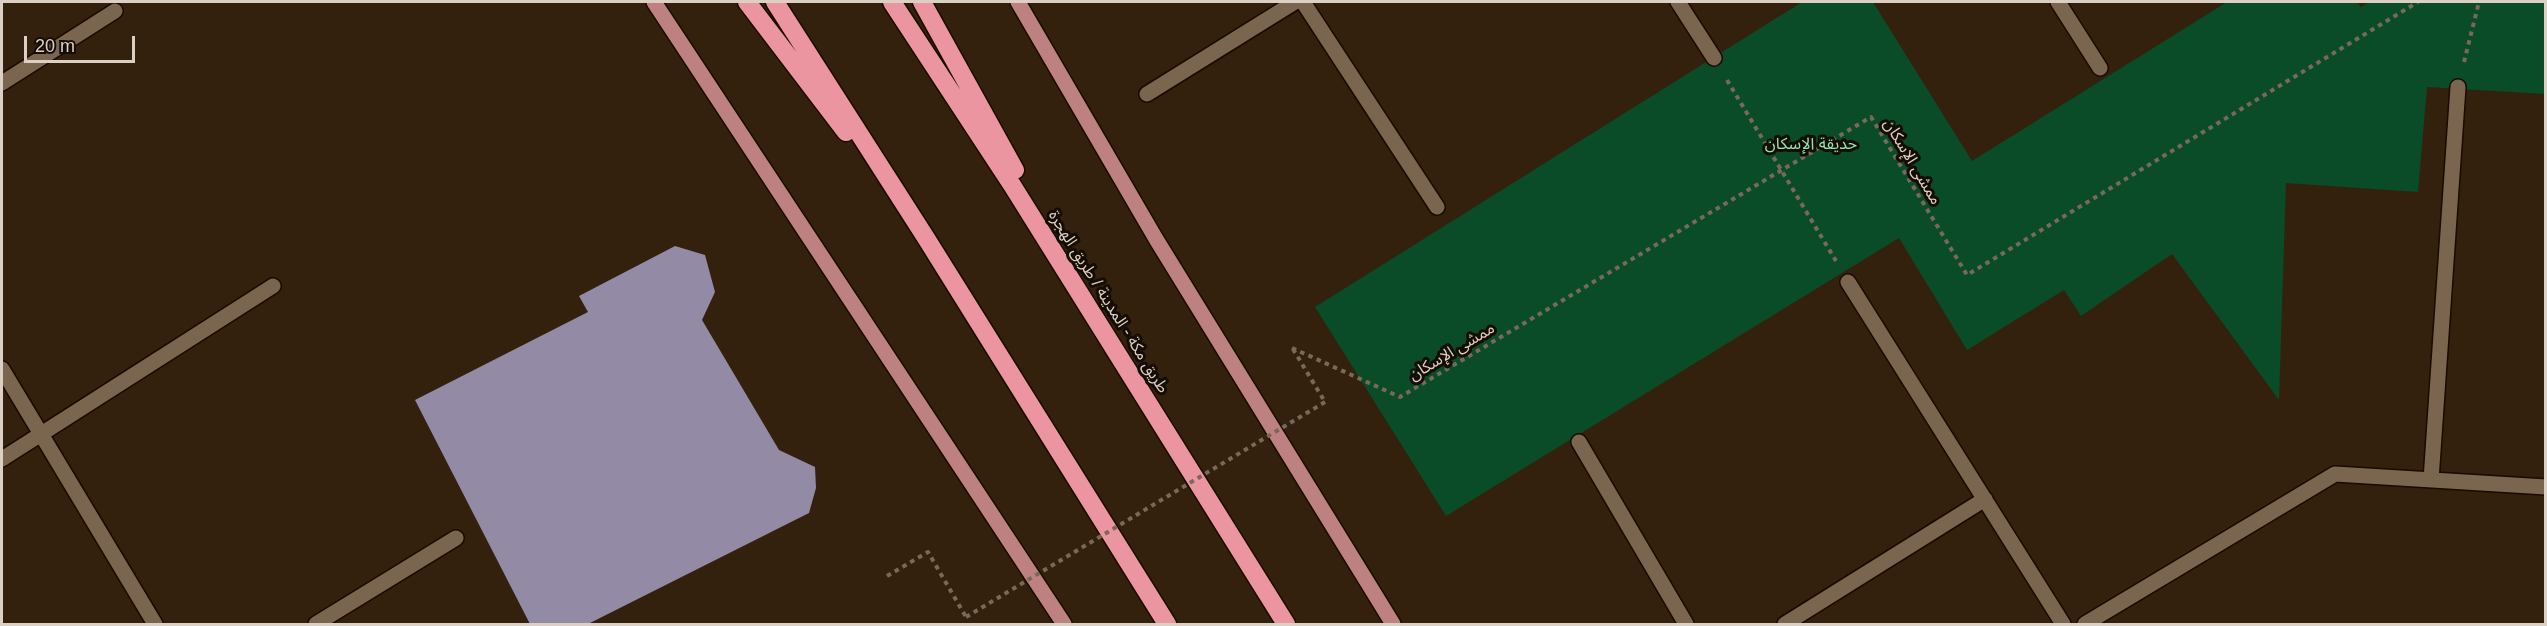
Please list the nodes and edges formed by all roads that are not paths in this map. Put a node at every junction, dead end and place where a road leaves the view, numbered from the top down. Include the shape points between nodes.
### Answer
1 (654, 2) edge
2 (747, 2) edge
3 (775, 2) edge
4 (892, 2) edge
5 (922, 2) edge
6 (1018, 2) edge
7 (1295, 2) edge
8 (1304, 2) edge
9 (1678, 2) edge
10 (2058, 2) edge
11 (115, 11) dead end
12 (1714, 58) road end
13 (2100, 68) dead end
14 (2, 83) edge
15 (2458, 87) road end
16 (1147, 94) dead end
17 (1437, 207) dead end
18 (926, 238) junction
19 (1848, 282) road end
20 (273, 286) dead end
21 (1108, 340) junction
22 (2, 369) edge
23 (41, 434) junction
24 (1579, 442) dead end
25 (2, 459) edge
26 (2431, 480) junction
27 (2546, 487) edge
28 (1985, 499) junction
29 (456, 538) dead end
30 (155, 624) edge
31 (316, 624) edge
32 (1064, 624) edge
33 (1167, 624) edge
34 (1286, 624) edge
35 (1393, 624) edge
36 (1686, 624) edge
37 (1785, 624) edge
38 (2063, 624) edge
39 (2085, 624) edge

1 - 32 main road
2 - 18 highway
3 - 18 highway
4 - 21 highway, طريق مكة - المدينة / طريق الهجرة
5 - 21 highway
6 - 35 main road via 1156,239
7 - 16 street
8 - 17 street
9 - 12 street
10 - 13 street
11 - 14 street
15 - 26 street
18 - 33 highway
19 - 28 street
20 - 23 street
21 - 34 highway, طريق مكة - المدينة / طريق الهجرة
22 - 23 street
23 - 25 street
23 - 30 street
24 - 36 street
26 - 27 street
26 - 39 street via 2336,474
28 - 37 street
28 - 38 street
29 - 31 street

